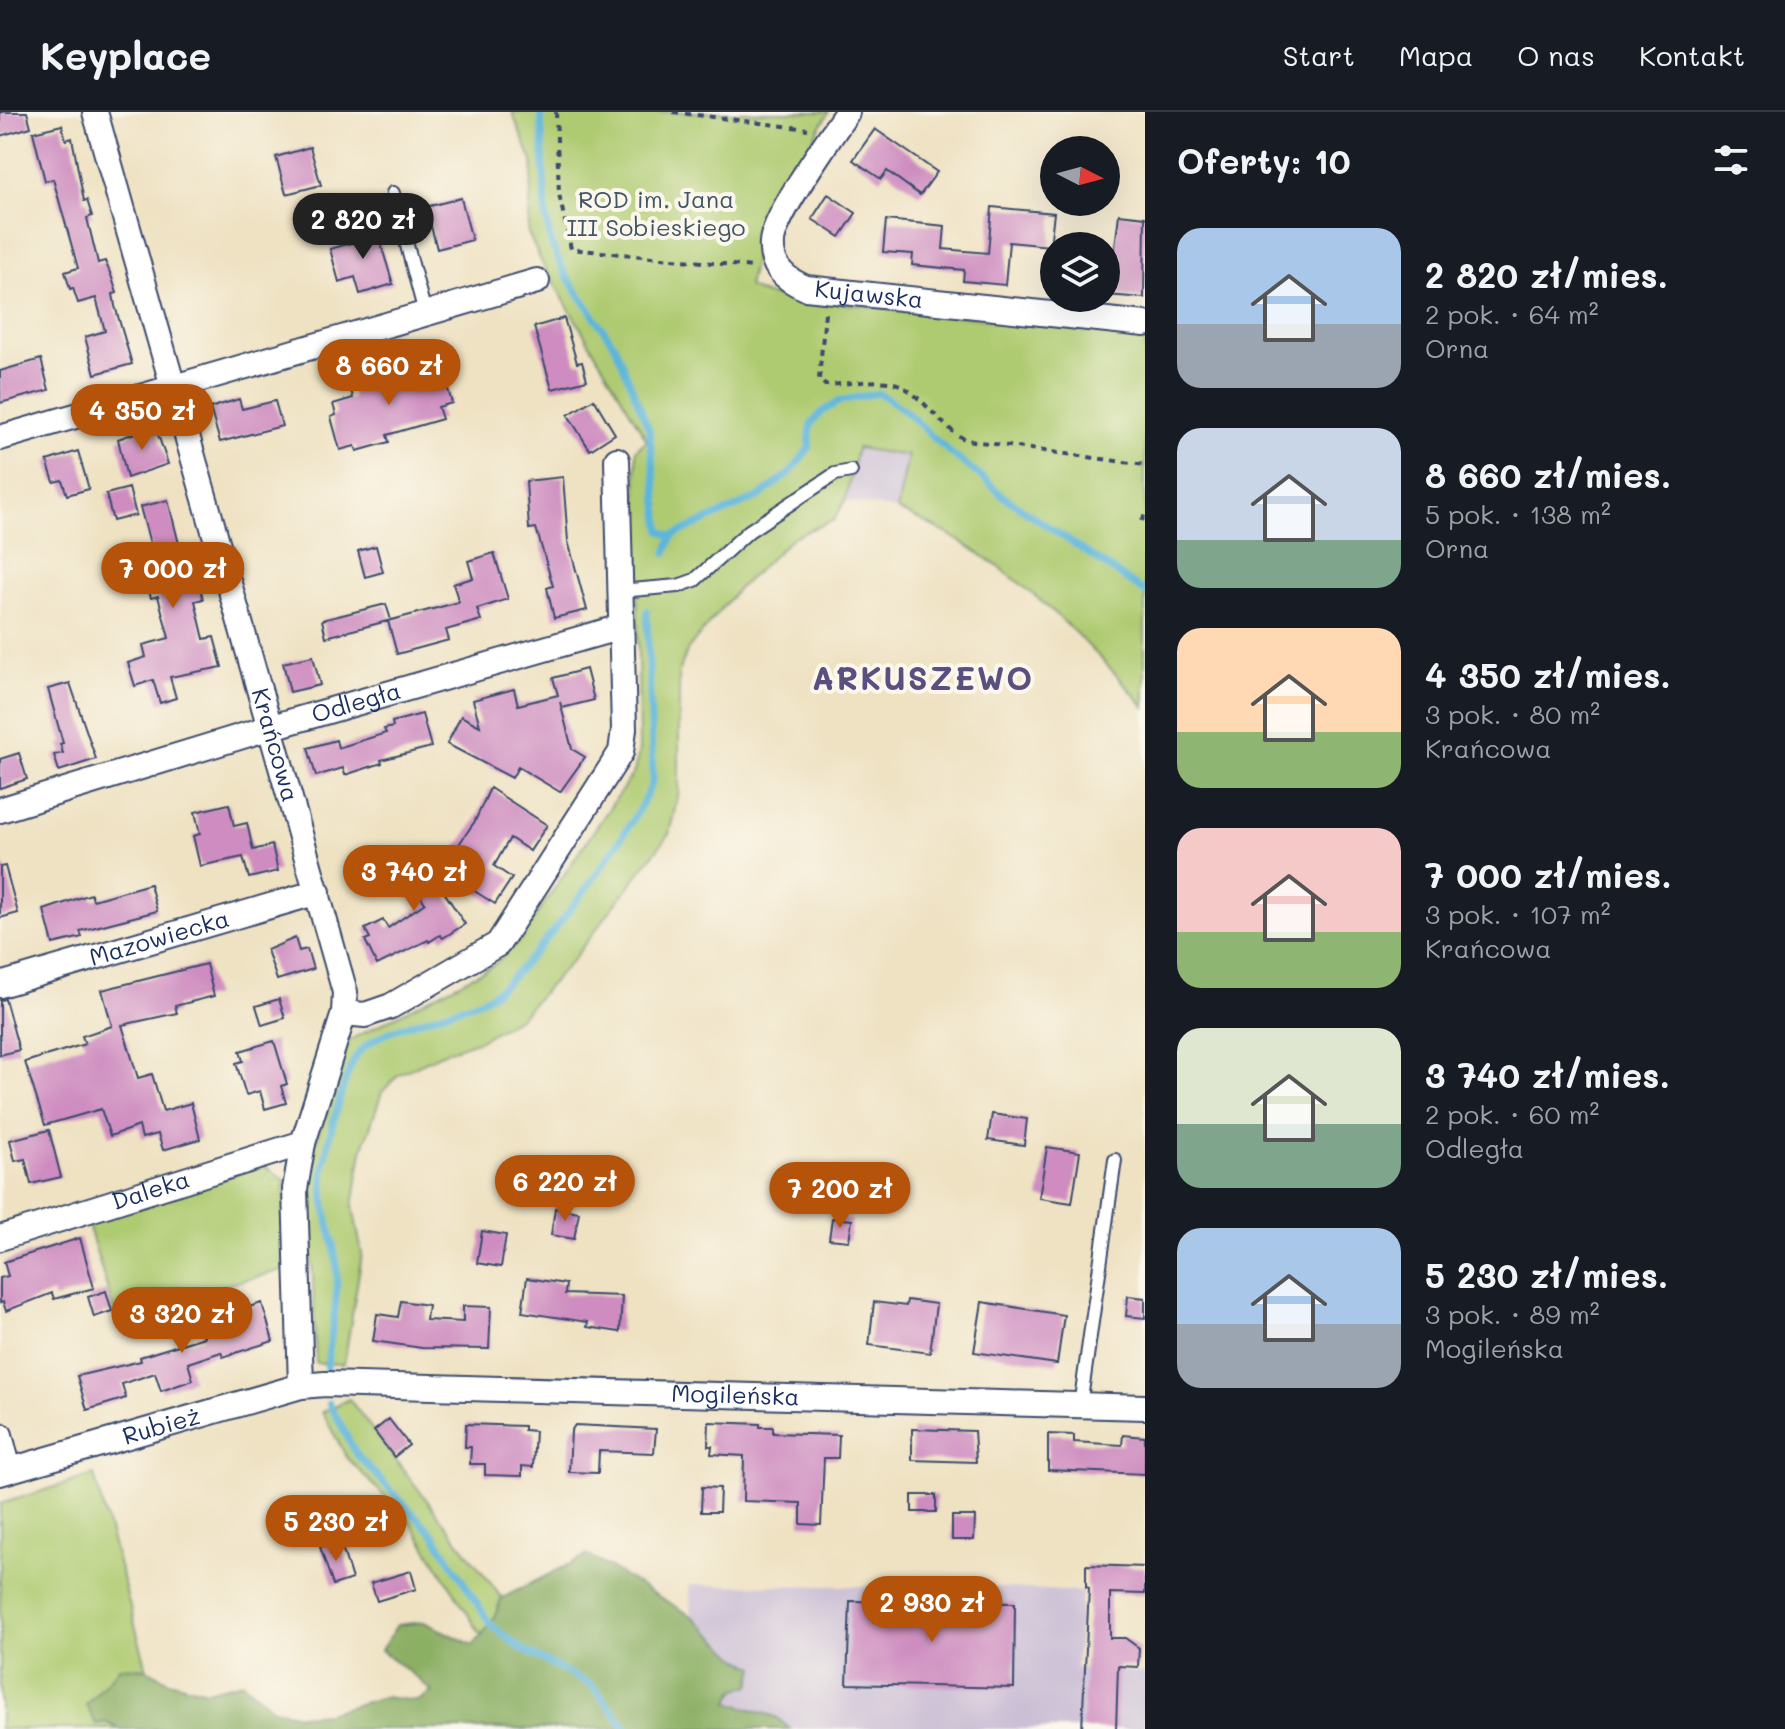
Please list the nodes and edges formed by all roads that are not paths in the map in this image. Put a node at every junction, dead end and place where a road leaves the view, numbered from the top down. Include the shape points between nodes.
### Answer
1 (95, 112) edge
2 (841, 122) edge
3 (393, 193) dead end
4 (537, 281) dead end
5 (425, 313) junction
6 (1145, 324) edge
7 (171, 385) junction
8 (0, 438) edge
9 (617, 460) dead end
10 (851, 471) dead end
11 (620, 591) junction
12 (621, 627) junction
13 (272, 727) junction
14 (0, 810) edge
15 (318, 892) junction
16 (0, 985) edge
17 (344, 1013) junction
18 (303, 1143) junction
19 (1115, 1160) dead end
20 (0, 1238) edge
21 (313, 1385) junction
22 (1080, 1406) junction
23 (1145, 1407) edge
24 (0, 1435) edge
25 (5, 1471) edge

1 - 7 street, Krańcowa
2 - 6 street, Kujawska via 780,220 772,242 775,265 788,280 827,290
3 - 5 lane
4 - 5 street
5 - 7 street
7 - 8 street
7 - 13 street, Krańcowa
9 - 11 street
10 - 11 lane via 835,474 749,531 695,580
11 - 12 street
12 - 13 street, Odległa
12 - 17 street via 621,752 498,944 391,1006 365,1015
13 - 14 street, Odległa
13 - 15 street, Krańcowa
15 - 16 street, Mazowiecka
15 - 17 street, Krańcowa via 345,992
17 - 18 street, Krańcowa
18 - 20 street, Daleka
18 - 21 street, Krańcowa via 295,1189
19 - 22 lane
21 - 22 street, Mogileńska
21 - 25 street, Rubież
22 - 23 street, Mogileńska
24 - 25 street

